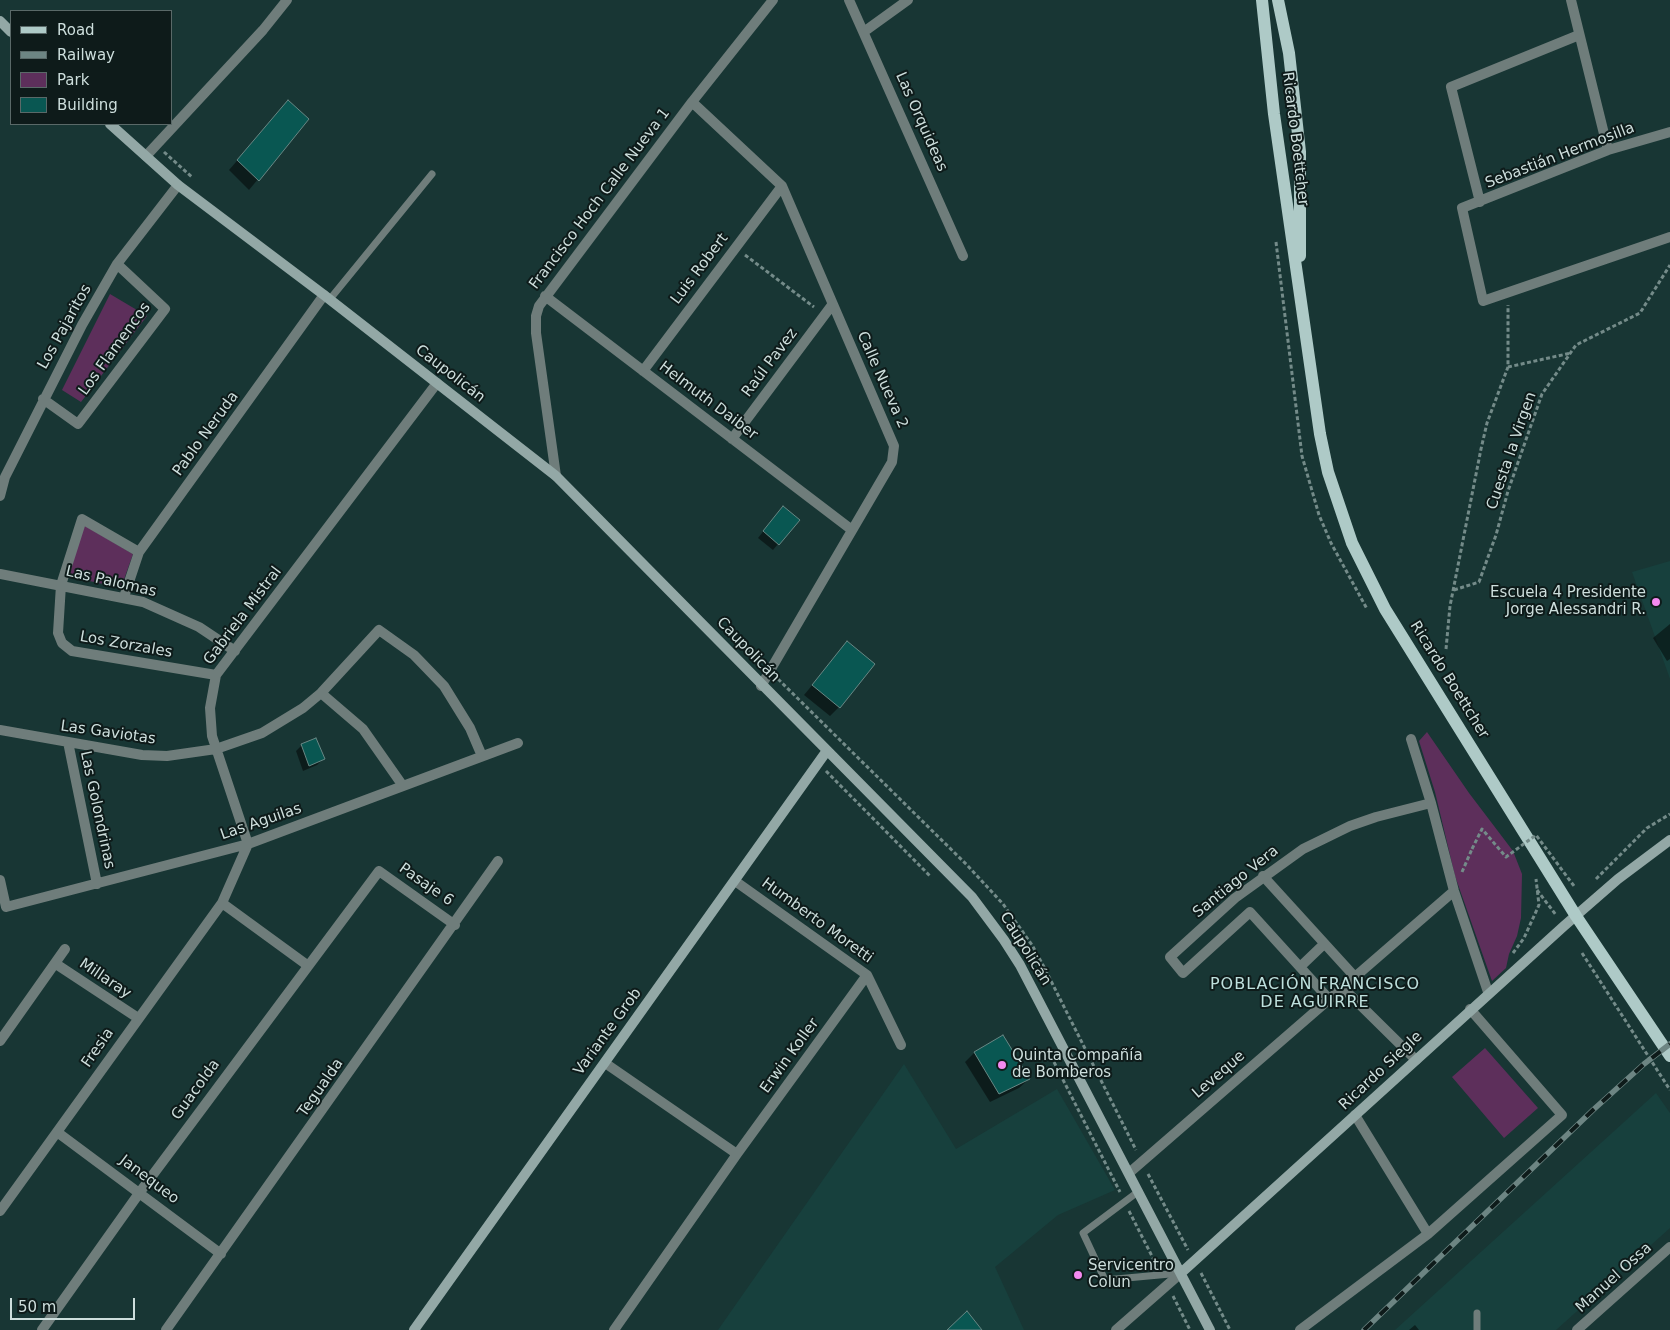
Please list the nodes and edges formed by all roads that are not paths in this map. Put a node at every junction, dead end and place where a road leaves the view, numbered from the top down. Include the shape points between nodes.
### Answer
1 (287, 0) edge
2 (773, 0) edge
3 (849, 0) edge
4 (908, 0) edge
5 (1262, 0) edge
6 (1278, 0) edge
7 (1571, 0) edge
8 (0, 21) edge
9 (10, 31) edge
10 (865, 31) junction
11 (1579, 36) junction
12 (692, 102) junction
13 (111, 125) edge
14 (1670, 132) edge
15 (1608, 150) junction
16 (146, 156) junction
17 (432, 174) dead end
18 (178, 185) junction
19 (782, 186) junction
20 (1480, 202) junction
21 (1670, 237) edge
22 (963, 256) dead end
23 (117, 264) junction
24 (1299, 281) junction
25 (545, 296) junction
26 (327, 297) junction
27 (832, 305) junction
28 (643, 371) junction
29 (437, 382) junction
30 (43, 399) junction
31 (732, 439) junction
32 (556, 476) junction
33 (0, 496) edge
34 (852, 530) junction
35 (139, 552) junction
36 (0, 574) edge
37 (61, 585) junction
38 (124, 597) junction
39 (235, 651) junction
40 (216, 675) junction
41 (762, 686) junction
42 (321, 693) junction
43 (0, 730) edge
44 (1411, 740) dead end
45 (68, 742) junction
46 (518, 743) dead end
47 (216, 749) junction
48 (826, 752) junction
49 (482, 756) junction
50 (404, 786) junction
51 (1431, 803) junction
52 (1670, 840) edge
53 (248, 844) junction
54 (498, 861) dead end
55 (379, 871) joint
56 (1263, 876) junction
57 (0, 880) edge
58 (735, 881) junction
59 (97, 884) junction
60 (1454, 892) junction
61 (222, 903) junction
62 (1576, 916) junction
63 (455, 925) junction
64 (1324, 944) junction
65 (65, 949) dead end
66 (56, 964) junction
67 (307, 965) junction
68 (1300, 967) junction
69 (867, 975) junction
70 (1355, 978) junction
71 (1343, 988) junction
72 (1488, 992) junction
73 (1329, 999) junction
74 (1470, 1009) junction
75 (138, 1018) junction
76 (0, 1041) edge
77 (901, 1046) dead end
78 (1670, 1056) edge
79 (1416, 1060) junction
80 (605, 1063) junction
81 (1355, 1115) junction
82 (57, 1132) junction
83 (738, 1154) junction
84 (1129, 1173) junction
85 (1139, 1190) junction
86 (140, 1192) junction
87 (0, 1211) edge
88 (1428, 1234) junction
89 (1670, 1248) edge
90 (221, 1254) junction
91 (1181, 1273) junction
92 (1477, 1313) dead end
93 (42, 1330) edge
94 (166, 1330) edge
95 (414, 1330) edge
96 (614, 1330) edge
97 (1116, 1330) edge
98 (1210, 1330) edge
99 (1300, 1330) edge
100 (1477, 1330) edge
101 (1577, 1330) edge

1 - 16 street
2 - 12 street, Francisco Hoch Calle Nueva 1
3 - 10 street, Las Orquideas
4 - 10 street
5 - 24 main road, Ricardo Boettcher
6 - 24 main road, Ricardo Boettcher via 1289,53 1300,152 1302,235
7 - 11 street
8 - 9 street
10 - 22 street, Las Orquideas
11 - 15 street
11 - 20 street via 1451,88
12 - 19 street, Calle Nueva 2
12 - 25 street, Francisco Hoch Calle Nueva 1
13 - 16 street, Caupolicán
14 - 15 street, Sebastián Hermosilla
15 - 20 street, Sebastián Hermosilla
16 - 18 street, Caupolicán
17 - 26 lane
18 - 23 street, Los Pajaritos
18 - 26 street, Caupolicán
19 - 27 street, Calle Nueva 2
19 - 28 street, Luis Robert
20 - 21 street, Sebastián Hermosilla via 1462,208 1482,301
23 - 30 street, Los Pajaritos
23 - 30 street, Los Flamencos via 165,309 78,424
24 - 62 main road, Ricardo Boettcher via 1320,434 1328,472 1352,544 1385,609
25 - 28 street, Helmuth Daiber
25 - 32 street, Francisco Hoch Calle Nueva 1 via 536,316 536,333
26 - 29 street, Caupolicán
26 - 35 street, Pablo Neruda
27 - 31 street, Raúl Pavez
27 - 34 street, Calle Nueva 2 via 894,446 892,462
28 - 31 street, Helmuth Daiber
29 - 32 street, Caupolicán
29 - 39 street, Gabriela Mistral
30 - 33 street, Los Pajaritos via 5,476
31 - 34 street, Helmuth Daiber
32 - 41 street, Caupolicán
34 - 41 street, Calle Nueva 2
35 - 37 street, Los Zorzales via 82,518
35 - 38 street, Pablo Neruda
36 - 37 street, Las Palomas
37 - 38 street, Las Palomas
37 - 40 street, Los Zorzales via 58,633 62,643 72,651
38 - 39 street, Las Palomas via 180,617
39 - 40 street, Gabriela Mistral
40 - 47 street, Gabriela Mistral via 210,708
41 - 48 street, Caupolicán
42 - 47 street, Las Gaviotas via 283,722
42 - 49 street, Las Gaviotas via 379,630 414,655 444,686 466,720
42 - 50 street via 363,729
43 - 45 street, Las Gaviotas
44 - 51 street
45 - 47 street, Las Gaviotas via 142,755 175,755
45 - 59 street, Las Golondrinas
46 - 49 street, Las Aguilas
47 - 53 street, Gabriela Mistral
48 - 58 street, Variante Grob
48 - 84 street, Caupolicán via 956,880 1004,940
49 - 50 street, Las Aguilas
50 - 53 street, Las Aguilas
51 - 56 street, Santiago Vera via 1350,826 1303,849
51 - 60 street
52 - 62 street, Ricardo Siegle
53 - 59 street, Las Aguilas
53 - 61 street
54 - 63 street, Tegualda
55 - 63 street, Pasaje 6
55 - 67 street, Guacolda
56 - 64 street
56 - 68 street, Santiago Vera via 1170,957 1183,973 1250,912
57 - 59 street, Las Aguilas via 6,907
58 - 69 street, Humberto Moretti
58 - 80 street, Variante Grob
60 - 70 street, Leveque
60 - 72 street
61 - 67 street
61 - 75 street, Fresia
62 - 72 street, Ricardo Siegle
62 - 78 main road, Ricardo Boettcher
63 - 90 street, Tegualda
64 - 68 street
64 - 70 street
65 - 66 street
66 - 75 street, Millaray
66 - 76 street
67 - 86 street, Guacolda
68 - 73 street
69 - 77 street, Humberto Moretti
69 - 83 street, Erwin Koller
70 - 71 street, Leveque
71 - 73 street, Leveque
71 - 79 street
72 - 74 street, Ricardo Siegle
73 - 84 street, Leveque
74 - 79 street, Ricardo Siegle
74 - 88 street via 1562,1115
75 - 82 street, Fresia
79 - 81 street, Ricardo Siegle
80 - 83 street
80 - 95 street, Variante Grob
81 - 88 street
81 - 91 street, Ricardo Siegle
82 - 86 street, Janequeo
82 - 87 street, Fresia
83 - 96 street, Erwin Koller
84 - 85 street, Caupolicán
85 - 91 street, Caupolicán
85 - 91 lane via 1083,1233 1105,1280
86 - 90 street, Janequeo
86 - 93 street, Guacolda
88 - 99 street
89 - 101 street, Manuel Ossa
90 - 94 street, Tegualda
91 - 97 street, Ricardo Siegle
91 - 98 street, Caupolicán
92 - 100 lane

